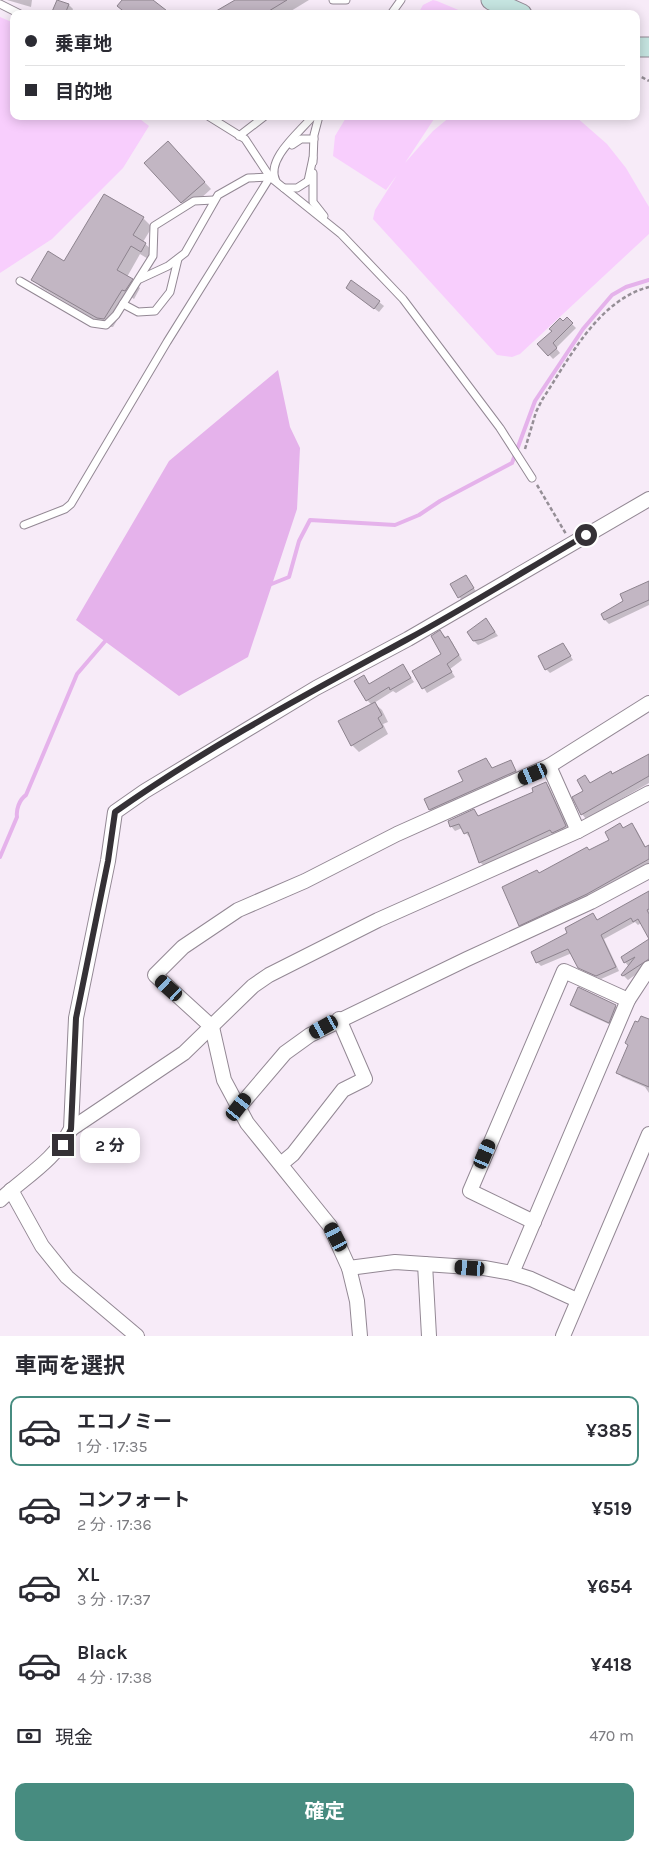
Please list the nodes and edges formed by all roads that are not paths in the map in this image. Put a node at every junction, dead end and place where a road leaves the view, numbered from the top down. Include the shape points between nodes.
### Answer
1 (333, 0) edge
2 (346, 0) edge
3 (491, 0) edge
4 (0, 4) edge
5 (12, 10) edge
6 (513, 10) edge
7 (214, 120) edge
8 (259, 120) edge
9 (310, 120) edge
10 (318, 120) edge
11 (239, 136) junction
12 (314, 139) junction
13 (285, 149) junction
14 (313, 158) junction
15 (270, 177) junction
16 (280, 186) junction
17 (214, 200) junction
18 (341, 234) junction
19 (178, 259) junction
20 (140, 280) junction
21 (20, 281) dead end
22 (123, 304) junction
23 (532, 478) road end
24 (649, 499) edge
25 (24, 525) dead end
26 (649, 703) edge
27 (549, 766) junction
28 (649, 793) edge
29 (578, 830) junction
30 (649, 871) edge
31 (649, 968) edge
32 (628, 1000) junction
33 (339, 1019) junction
34 (212, 1028) junction
35 (239, 1107) junction
36 (71, 1129) junction
37 (649, 1134) edge
38 (282, 1164) junction
39 (11, 1190) junction
40 (0, 1200) edge
41 (534, 1222) junction
42 (425, 1264) junction
43 (349, 1268) junction
44 (512, 1273) junction
45 (577, 1300) junction
46 (137, 1336) edge
47 (360, 1336) edge
48 (430, 1336) edge
49 (563, 1336) edge

1 - 2 lane
3 - 6 street
4 - 5 lane
7 - 11 lane
8 - 11 lane
9 - 13 lane
10 - 12 lane
11 - 15 lane via 245,139
12 - 13 lane via 301,139
12 - 14 lane
13 - 16 lane via 273,166
14 - 16 lane via 308,181 292,189
14 - 18 lane via 313,202
15 - 16 lane
15 - 17 lane via 248,178
15 - 25 lane via 71,504
16 - 18 lane
17 - 19 lane via 194,240
17 - 20 lane via 194,201 154,226 153,256
18 - 23 lane via 416,314 500,428
19 - 20 lane
19 - 22 lane via 170,292 156,311 138,312
20 - 22 lane
21 - 22 lane via 96,325 106,325
24 - 36 street via 408,639 316,688 115,812 76,1018
26 - 27 street
27 - 29 street
27 - 34 street via 238,910 183,947 155,975
28 - 29 street
29 - 34 street via 378,920 269,975 253,986
30 - 33 street via 591,902
31 - 32 street
32 - 41 street
32 - 41 street via 564,972 470,1191
33 - 35 street via 285,1053
33 - 38 street via 365,1079 343,1090 294,1154
34 - 35 street via 224,1080
34 - 36 street via 184,1053
35 - 38 street via 247,1124
36 - 39 street via 63,1145 46,1163
37 - 45 street
38 - 43 street via 330,1226
39 - 40 street
39 - 46 street via 42,1246 67,1277
41 - 44 street
42 - 43 street via 395,1262
42 - 44 street
42 - 48 street
43 - 47 street via 357,1300
44 - 45 street
45 - 49 street

